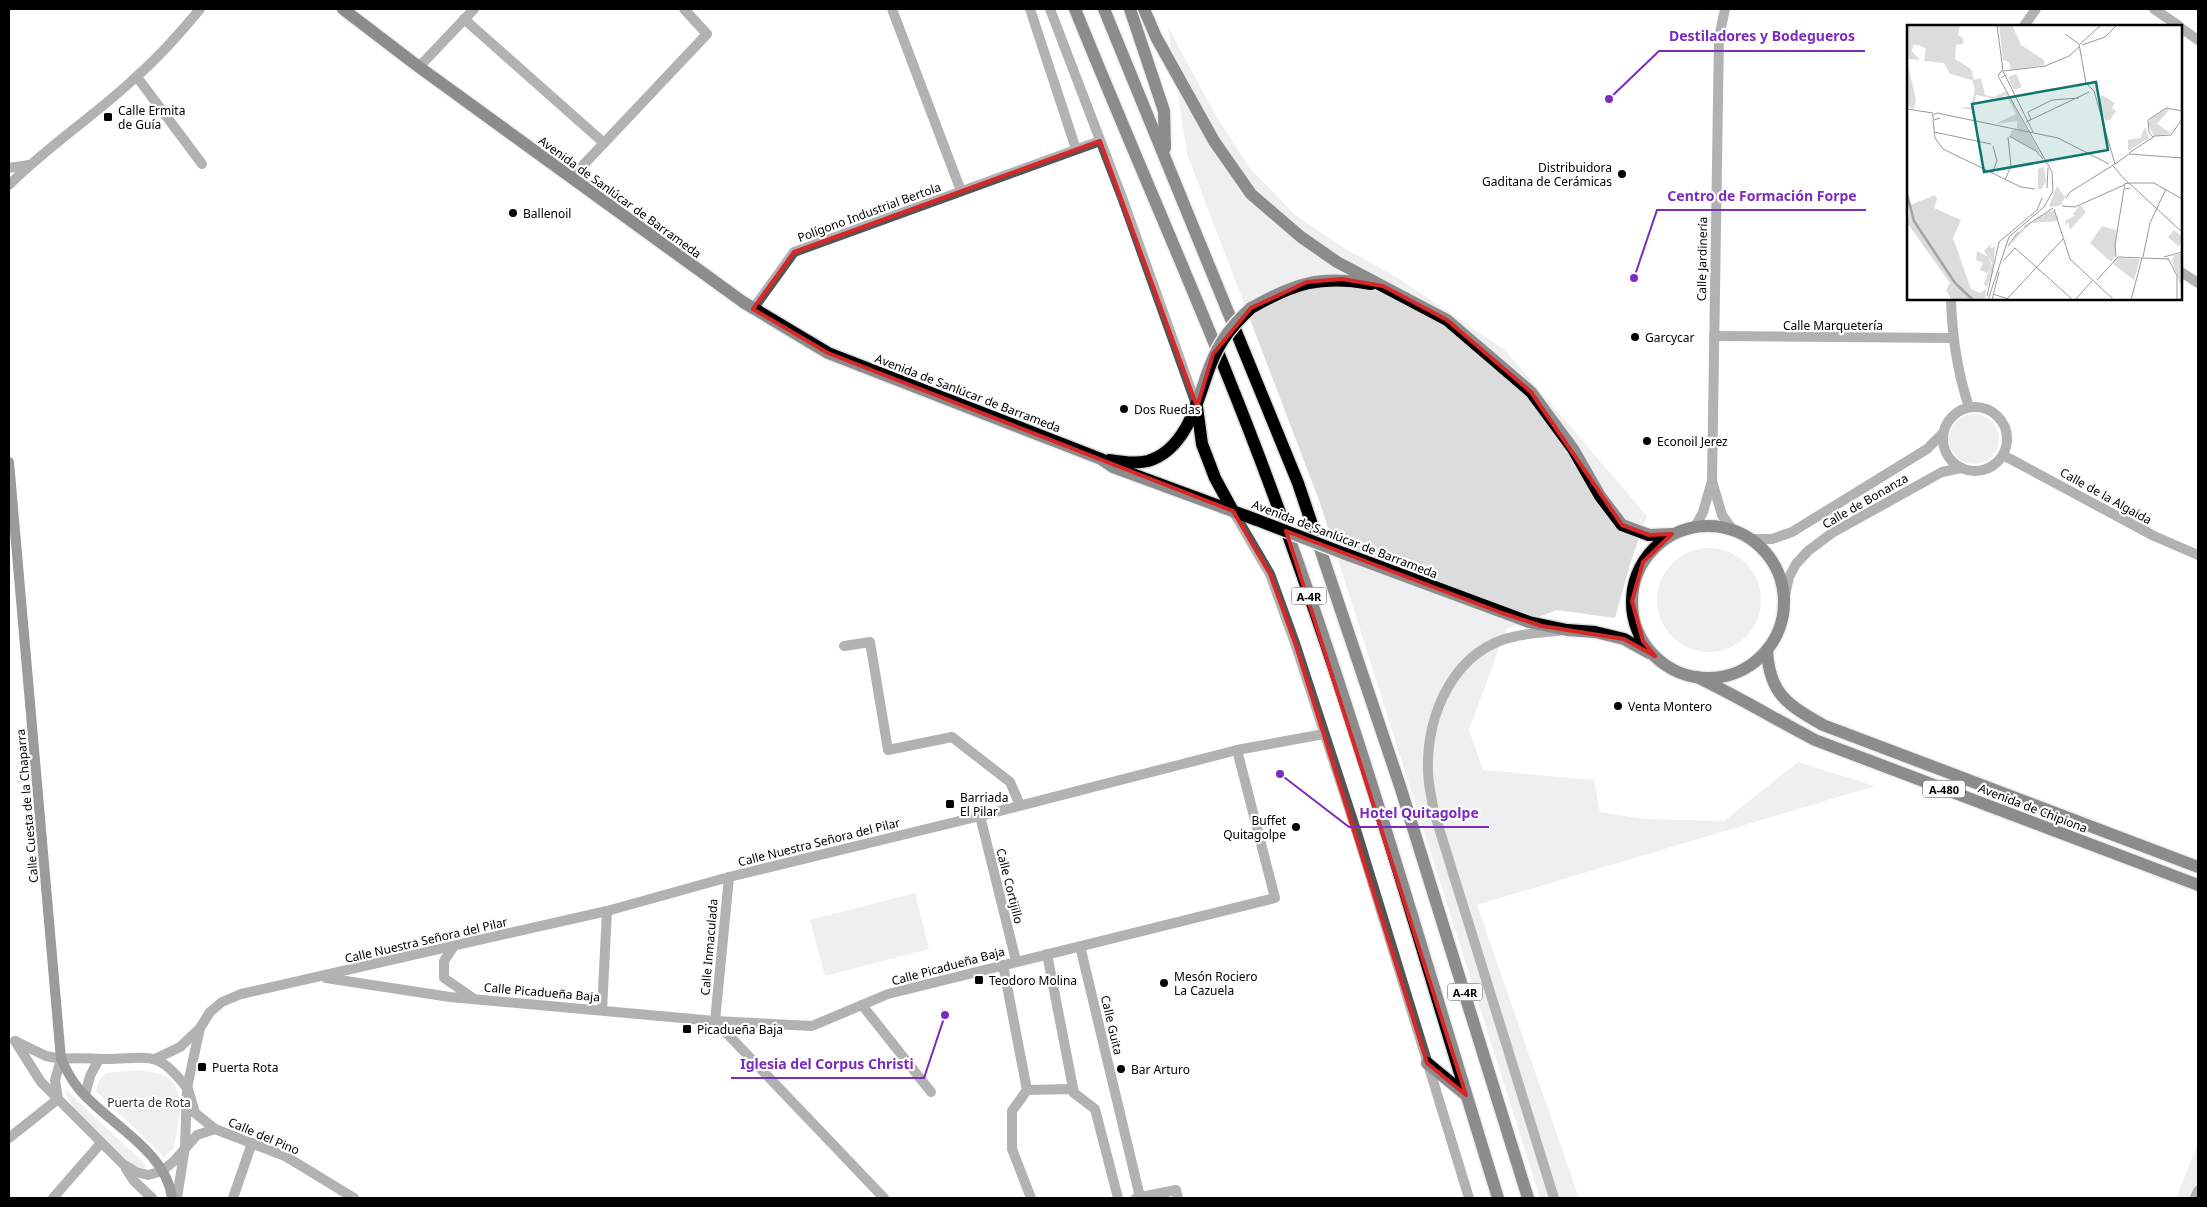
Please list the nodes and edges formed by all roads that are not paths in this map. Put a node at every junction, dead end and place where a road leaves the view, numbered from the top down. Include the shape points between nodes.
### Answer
1 (200, 9) edge
2 (343, 9) edge
3 (474, 9) edge
4 (684, 9) edge
5 (892, 9) edge
6 (1030, 9) edge
7 (1050, 9) edge
8 (1075, 9) edge
9 (1104, 9) edge
10 (1130, 9) edge
11 (1144, 9) edge
12 (1725, 9) edge
13 (2036, 9) edge
14 (2154, 9) edge
15 (464, 19) junction
16 (2025, 25) edge
17 (2177, 25) edge
18 (2182, 28) edge
19 (2198, 40) edge
20 (419, 67) junction
21 (137, 77) junction
22 (1100, 141) junction
23 (604, 143) junction
24 (1076, 149) junction
25 (1166, 155) junction
26 (30, 164) junction
27 (202, 164) dead end
28 (9, 168) edge
29 (571, 178) junction
30 (9, 185) edge
31 (961, 191) junction
32 (2182, 273) edge
33 (2198, 283) edge
34 (1383, 286) junction
35 (1950, 300) edge
36 (753, 309) junction
37 (1714, 336) junction
38 (1952, 338) junction
39 (1197, 407) junction
40 (1969, 407) junction
41 (1942, 434) junction
42 (2003, 455) junction
43 (1102, 459) junction
44 (9, 462) edge
45 (1961, 468) junction
46 (1712, 481) junction
47 (1233, 511) junction
48 (1695, 527) junction
49 (1732, 530) junction
50 (1672, 534) junction
51 (1752, 539) junction
52 (2198, 555) edge
53 (1784, 600) junction
54 (1567, 630) junction
55 (844, 646) dead end
56 (1767, 650) junction
57 (1655, 656) junction
58 (1696, 677) junction
59 (1324, 734) junction
60 (1237, 750) junction
61 (1020, 806) junction
62 (980, 816) junction
63 (2198, 866) edge
64 (729, 876) junction
65 (2198, 885) edge
66 (606, 911) junction
67 (454, 946) junction
68 (1080, 946) junction
69 (1047, 954) junction
70 (1016, 961) junction
71 (1003, 965) junction
72 (320, 977) junction
73 (473, 998) junction
74 (862, 1005) junction
75 (602, 1010) junction
76 (715, 1020) junction
77 (200, 1028) junction
78 (61, 1059) junction
79 (99, 1059) junction
80 (155, 1059) junction
81 (1427, 1063) junction
82 (187, 1088) junction
83 (1027, 1090) junction
84 (931, 1092) dead end
85 (1074, 1093) junction
86 (85, 1095) junction
87 (1466, 1095) junction
88 (58, 1099) junction
89 (215, 1129) junction
90 (9, 1138) edge
91 (101, 1143) junction
92 (252, 1143) junction
93 (185, 1147) junction
94 (122, 1164) junction
95 (162, 1171) junction
96 (2198, 1192) edge
97 (53, 1198) edge
98 (152, 1198) edge
99 (172, 1198) edge
100 (177, 1198) edge
101 (234, 1198) edge
102 (354, 1198) edge
103 (884, 1198) edge
104 (1031, 1198) edge
105 (1118, 1198) edge
106 (1138, 1198) edge
107 (1178, 1198) edge
108 (1469, 1198) edge
109 (1498, 1198) edge
110 (1528, 1198) edge
111 (1554, 1198) edge
112 (2195, 1198) edge

1 - 21 street
2 - 20 main road, Avenida de Sanlúcar de Barrameda
3 - 15 street
4 - 23 street via 707,34
5 - 31 street, Polígono Industrial Bertola
6 - 24 street
7 - 22 street
8 - 87 main road, A-4R via 1273,492 1333,668
9 - 25 main road, A-4R
10 - 25 main road via 1164,111
11 - 34 main road via 1156,37 1214,141 1251,194 1301,238 1337,262
12 - 37 street, Calle Jardinería via 1719,37
13 - 16 street
14 - 17 street
15 - 20 street
15 - 23 street
18 - 19 street
20 - 29 main road, Avenida de Sanlúcar de Barrameda
21 - 26 street
21 - 27 street
22 - 24 street, Polígono Industrial Bertola
22 - 39 street
23 - 29 street
24 - 31 street, Polígono Industrial Bertola
25 - 110 main road, A-4R via 1298,483 1400,786
26 - 28 street
26 - 30 street
29 - 36 main road, Avenida de Sanlúcar de Barrameda
31 - 36 street, Polígono Industrial Bertola via 794,252
32 - 33 street
34 - 39 main road, bridge via 1342,279 1308,282 1250,308 1213,354
34 - 50 main road via 1447,320 1530,392 1573,449 1600,496 1622,524 1649,535
35 - 38 street
36 - 43 main road, Avenida de Sanlúcar de Barrameda via 828,354
37 - 38 street, Calle Marquetería
37 - 46 street, Calle Jardinería
38 - 40 street
39 - 43 main road via 1176,442 1159,456 1130,463
39 - 47 main road via 1202,444
40 - 41 street via 1952,416
40 - 42 street via 1990,410 2004,425 2007,445
41 - 45 street via 1946,454
41 - 51 street, Calle de Bonanza via 1927,448 1792,532 1772,539
42 - 45 street via 1997,463 1980,471
42 - 52 street, Calle de la Algaida via 2154,536
43 - 47 main road, Avenida de Sanlúcar de Barrameda via 1113,467
44 - 78 main road, Calle Cuesta de la Chaparra
45 - 53 street, Calle de Bonanza via 1942,472 1832,533 1796,564 1789,576
46 - 48 street, Calle Jardinería
46 - 49 street, Calle Jardinería via 1722,515
47 - 54 main road, Avenida de Sanlúcar de Barrameda, bridge via 1502,613
47 - 59 street via 1270,574
48 - 49 main road via 1714,526
48 - 50 main road
49 - 51 main road
50 - 57 main road via 1643,562 1635,581 1632,601 1634,622
51 - 53 main road via 1776,566
53 - 56 main road via 1780,627
54 - 57 main road, Avenida de Sanlúcar de Barrameda via 1596,632 1624,639
54 - 111 street via 1515,636 1490,646 1469,660 1451,680 1436,710 1428,770 1436,822
55 - 61 street via 870,642 888,750 952,737 1010,782
56 - 58 main road via 1735,673
56 - 63 main road, Avenida de Chipiona / A-480 via 1768,668 1776,689 1792,708 1823,725
57 - 58 main road via 1674,670
58 - 65 main road, Avenida de Chipiona / A-480 via 1815,740
59 - 60 street, Calle Nuestra Señora del Pilar
59 - 81 street
60 - 61 street, Calle Nuestra Señora del Pilar
60 - 68 street, Calle Picadueña Baja via 1275,898
61 - 62 street, Calle Nuestra Señora del Pilar
62 - 64 street, Calle Nuestra Señora del Pilar
62 - 70 street, Calle Cortijillo
64 - 66 street, Calle Nuestra Señora del Pilar
64 - 76 street, Calle Inmaculada
66 - 67 street, Calle Nuestra Señora del Pilar
66 - 75 street
67 - 72 street, Calle Nuestra Señora del Pilar
67 - 73 street, Calle Picadueña Baja via 444,961 444,978
68 - 69 street, Calle Picadueña Baja
68 - 106 street, Calle Guita
69 - 70 street, Calle Picadueña Baja
69 - 85 street
70 - 71 street, Calle Picadueña Baja
71 - 74 street, Calle Picadueña Baja via 888,994
71 - 83 street
72 - 73 street, Calle Picadueña Baja
72 - 77 street, Calle Picadueña Baja via 241,994 222,1002 210,1012
73 - 75 street, Calle Picadueña Baja
74 - 76 street, Calle Picadueña Baja via 812,1026
74 - 84 street
75 - 76 street, Calle Picadueña Baja
76 - 103 street
77 - 80 street via 180,1047
77 - 82 street
78 - 79 street
78 - 86 main road
78 - 88 street via 55,1080
78 - 88 street via 46,1056 16,1040 41,1082
79 - 80 street
79 - 86 street
80 - 82 street via 172,1068
81 - 87 main road
81 - 108 street
82 - 89 street, Calle del Pino via 195,1113
82 - 93 street
83 - 85 street via 1070,1089
83 - 104 street via 1012,1111 1012,1149
85 - 105 street via 1095,1109
86 - 95 main road via 144,1149
87 - 109 main road, A-4R
88 - 90 street
88 - 91 street
89 - 92 street, Calle del Pino
89 - 93 street via 197,1135
91 - 94 street
91 - 97 street
92 - 101 street
92 - 102 street, Calle del Pino via 285,1156
93 - 95 street
93 - 100 street
94 - 95 street via 148,1175
94 - 98 street
95 - 99 main road
96 - 112 street
106 - 107 street, Calle Guita via 1176,1190

